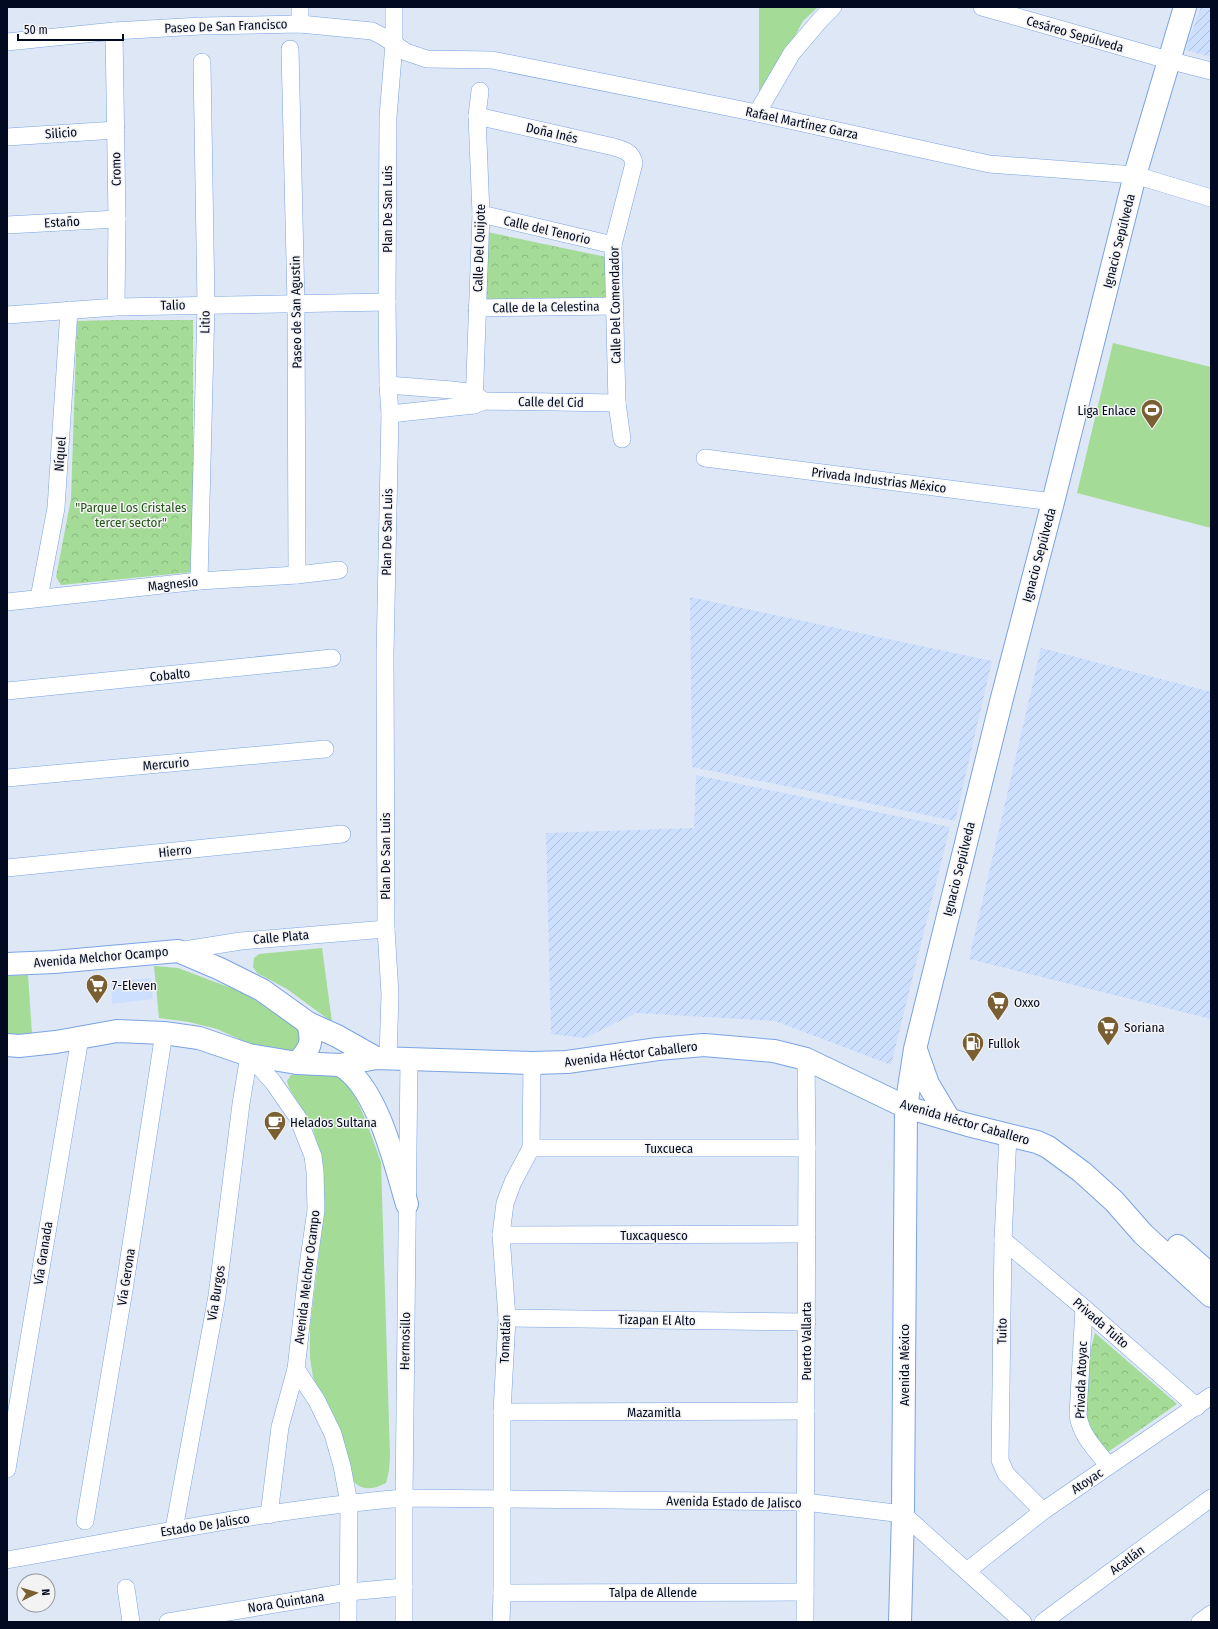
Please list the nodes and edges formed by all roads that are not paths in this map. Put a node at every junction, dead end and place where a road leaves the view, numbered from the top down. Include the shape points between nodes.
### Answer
1 (300, 7) edge
2 (394, 7) edge
3 (833, 7) edge
4 (982, 7) edge
5 (1185, 7) edge
6 (300, 24) junction
7 (114, 31) junction
8 (7, 42) edge
9 (394, 44) junction
10 (290, 49) dead end
11 (1168, 60) junction
12 (202, 62) dead end
13 (1211, 71) edge
14 (480, 91) dead end
15 (757, 113) junction
16 (477, 116) junction
17 (116, 130) junction
18 (7, 137) edge
19 (627, 151) joint
20 (1135, 175) junction
21 (1211, 198) edge
22 (481, 214) junction
23 (117, 219) junction
24 (7, 225) edge
25 (613, 244) junction
26 (387, 302) junction
27 (296, 304) junction
28 (206, 305) junction
29 (116, 306) junction
30 (614, 306) junction
31 (477, 308) junction
32 (69, 310) junction
33 (7, 315) edge
34 (388, 385) junction
35 (477, 400) junction
36 (617, 403) junction
37 (390, 414) junction
38 (622, 439) dead end
39 (705, 458) dead end
40 (1053, 502) junction
41 (339, 570) dead end
42 (297, 575) junction
43 (199, 581) junction
44 (39, 598) junction
45 (7, 602) edge
46 (332, 658) dead end
47 (7, 691) edge
48 (325, 749) dead end
49 (7, 778) edge
50 (342, 834) dead end
51 (7, 868) edge
52 (386, 929) junction
53 (178, 951) junction
54 (7, 964) edge
55 (308, 1023) junction
56 (164, 1033) junction
57 (80, 1038) junction
58 (7, 1045) edge
59 (915, 1049) junction
60 (249, 1055) junction
61 (391, 1058) junction
62 (806, 1059) junction
63 (298, 1063) junction
64 (532, 1063) junction
65 (340, 1065) junction
66 (906, 1107) junction
67 (949, 1119) junction
68 (1008, 1135) junction
69 (531, 1148) junction
70 (807, 1148) junction
71 (1114, 1201) junction
72 (407, 1204) junction
73 (807, 1234) junction
74 (501, 1235) junction
75 (1003, 1240) junction
76 (1211, 1275) edge
77 (1211, 1296) edge
78 (1084, 1308) junction
79 (507, 1318) junction
80 (807, 1322) junction
81 (296, 1369) junction
82 (1211, 1396) edge
83 (1197, 1407) junction
84 (806, 1411) junction
85 (502, 1412) junction
86 (1109, 1466) junction
87 (7, 1469) edge
88 (404, 1498) junction
89 (1211, 1498) edge
90 (502, 1500) junction
91 (805, 1502) junction
92 (349, 1503) junction
93 (1043, 1511) junction
94 (904, 1514) junction
95 (269, 1515) junction
96 (85, 1521) dead end
97 (174, 1529) junction
98 (7, 1560) edge
99 (967, 1572) junction
100 (404, 1587) junction
101 (126, 1588) dead end
102 (348, 1592) junction
103 (805, 1592) junction
104 (502, 1593) junction
105 (1211, 1614) edge
106 (226, 1617) edge
107 (131, 1622) edge
108 (168, 1622) edge
109 (348, 1622) edge
110 (404, 1622) edge
111 (500, 1622) edge
112 (805, 1622) edge
113 (900, 1622) edge
114 (1023, 1622) edge
115 (1043, 1622) edge
116 (1200, 1622) edge

1 - 6 street
2 - 9 street, Plan De San Luis
3 - 15 street via 792,53
4 - 11 street, Cesáreo Sepúlveda
5 - 11 main road, Ignacio Sepúlveda
6 - 7 street, Paseo De San Francisco
6 - 9 street, Paseo De San Francisco via 372,31
7 - 8 street, Paseo De San Francisco
7 - 17 street, Cromo
9 - 15 street, Rafael Martínez Garza via 406,52 427,59 492,60
9 - 26 street, Plan De San Luis via 388,117
10 - 27 street, Paseo de San Agustin
11 - 13 street, Cesáreo Sepúlveda
11 - 20 main road, Ignacio Sepúlveda
12 - 28 street, Litio
14 - 16 street, Calle Del Quijote
15 - 20 street, Rafael Martínez Garza via 989,164
16 - 19 street, Doña Inés
16 - 22 street, Calle Del Quijote
17 - 18 street, Silicio
17 - 23 street, Cromo
19 - 25 street, Calle Del Comendador via 634,163
20 - 21 street, Rafael Martínez Garza
20 - 40 main road, Ignacio Sepúlveda
22 - 25 street, Calle del Tenorio
22 - 31 street, Calle Del Quijote
23 - 24 street, Estaño
23 - 29 street, Cromo
25 - 30 street, Calle Del Comendador
26 - 27 street, Talio
26 - 34 street, Plan De San Luis
27 - 28 street, Talio
27 - 42 street, Paseo de San Agustin
28 - 29 street, Talio
28 - 43 street, Litio
29 - 32 street, Talio
30 - 31 street, Calle de la Celestina
30 - 36 street, Calle Del Comendador
31 - 35 street, Calle Del Quijote
32 - 33 street, Talio
32 - 44 street, Níquel via 56,508
34 - 35 street, Calle del Cid via 452,390
34 - 37 street, Plan De San Luis
35 - 36 street, Calle del Cid
35 - 37 street, Calle del Cid
36 - 38 street, Calle Del Comendador
37 - 52 street, Plan De San Luis via 385,656
39 - 40 street, Privada Industrias México
40 - 59 main road, Ignacio Sepúlveda
41 - 42 street, Magnesio
42 - 43 street, Magnesio
43 - 44 street, Magnesio
44 - 45 street, Magnesio
46 - 47 street, Cobalto
48 - 49 street, Mercurio
50 - 51 street, Hierro
52 - 53 street, Calle Plata via 241,941
52 - 61 street, Plan De San Luis
53 - 54 main road, Avenida Melchor Ocampo
53 - 55 main road, Avenida Melchor Ocampo via 262,990
55 - 61 main road, Avenida Melchor Ocampo
55 - 63 main road via 312,1037 309,1048
56 - 57 main road, Avenida Melchor Ocampo via 117,1031
56 - 60 main road, Avenida Melchor Ocampo via 199,1038
56 - 96 street, Vía Gerona
57 - 58 main road, Avenida Melchor Ocampo via 19,1046
57 - 87 street, Vía Granada
59 - 66 main road, Ignacio Sepúlveda
59 - 67 main road via 928,1084
60 - 63 main road, Avenida Melchor Ocampo
60 - 81 street, Avenida Melchor Ocampo via 273,1082 298,1118 313,1156 316,1210
60 - 97 street, Vía Burgos via 217,1296
61 - 64 main road, Avenida Héctor Caballero
61 - 65 main road, Avenida Melchor Ocampo
61 - 72 street, Hermosillo
62 - 64 main road, Avenida Héctor Caballero via 774,1051 704,1045 567,1062
62 - 66 main road, Avenida Héctor Caballero
62 - 70 street, Puerto Vallarta
63 - 65 main road, Avenida Melchor Ocampo
64 - 69 street, Tomatlán
65 - 72 main road via 358,1081 372,1104 390,1149
66 - 67 main road, Avenida Héctor Caballero
66 - 94 main road, Avenida México
67 - 68 main road, Avenida Héctor Caballero
68 - 71 main road, Avenida Héctor Caballero via 1048,1147 1082,1172
68 - 75 street, Tuito
69 - 70 street, Tuxcueca
69 - 74 street, Tomatlán via 512,1182 505,1203
70 - 73 street, Puerto Vallarta
71 - 76 main road, Avenida Héctor Caballero via 1150,1222
71 - 77 main road, Avenida Héctor Caballero via 1143,1234
72 - 88 street, Hermosillo
73 - 74 street, Tuxcaquesco
73 - 80 street, Puerto Vallarta
74 - 79 street, Tomatlán
75 - 78 street, Privada Tuito
75 - 93 street, Tuito via 1000,1460 1006,1474
78 - 83 street, Privada Tuito
78 - 86 street, Privada Atoyac via 1079,1423 1082,1432
79 - 80 street, Tizapan El Alto
79 - 85 street, Tomatlán
80 - 84 street, Puerto Vallarta
81 - 92 street via 317,1401 333,1434
81 - 95 street, Avenida Melchor Ocampo via 279,1434
82 - 83 street, Atoyac
83 - 86 street, Atoyac
84 - 85 street, Mazamitla
84 - 91 street, Puerto Vallarta
85 - 90 street, Tomatlán
86 - 93 street, Atoyac
88 - 90 street, Avenida Estado de Jalisco
88 - 92 street, Estado De Jalisco
88 - 100 street, Hermosillo
89 - 115 street, Acatlán
90 - 91 street, Avenida Estado de Jalisco
90 - 104 street, Tomatlán
91 - 94 street, Avenida Estado de Jalisco
91 - 103 street, Puerto Vallarta
92 - 95 street, Estado De Jalisco
92 - 102 street
93 - 99 street, Atoyac
94 - 99 street
94 - 113 main road, Avenida México
95 - 97 street, Estado De Jalisco
97 - 98 street, Estado De Jalisco
99 - 114 street
100 - 102 street, Nora Quintana
100 - 110 street, Hermosillo
101 - 107 street
102 - 106 street, Nora Quintana
102 - 109 street
103 - 104 street, Talpa de Allende
103 - 112 street, Puerto Vallarta
104 - 111 street, Tomatlán
105 - 116 street
106 - 108 street, Nora Quintana

